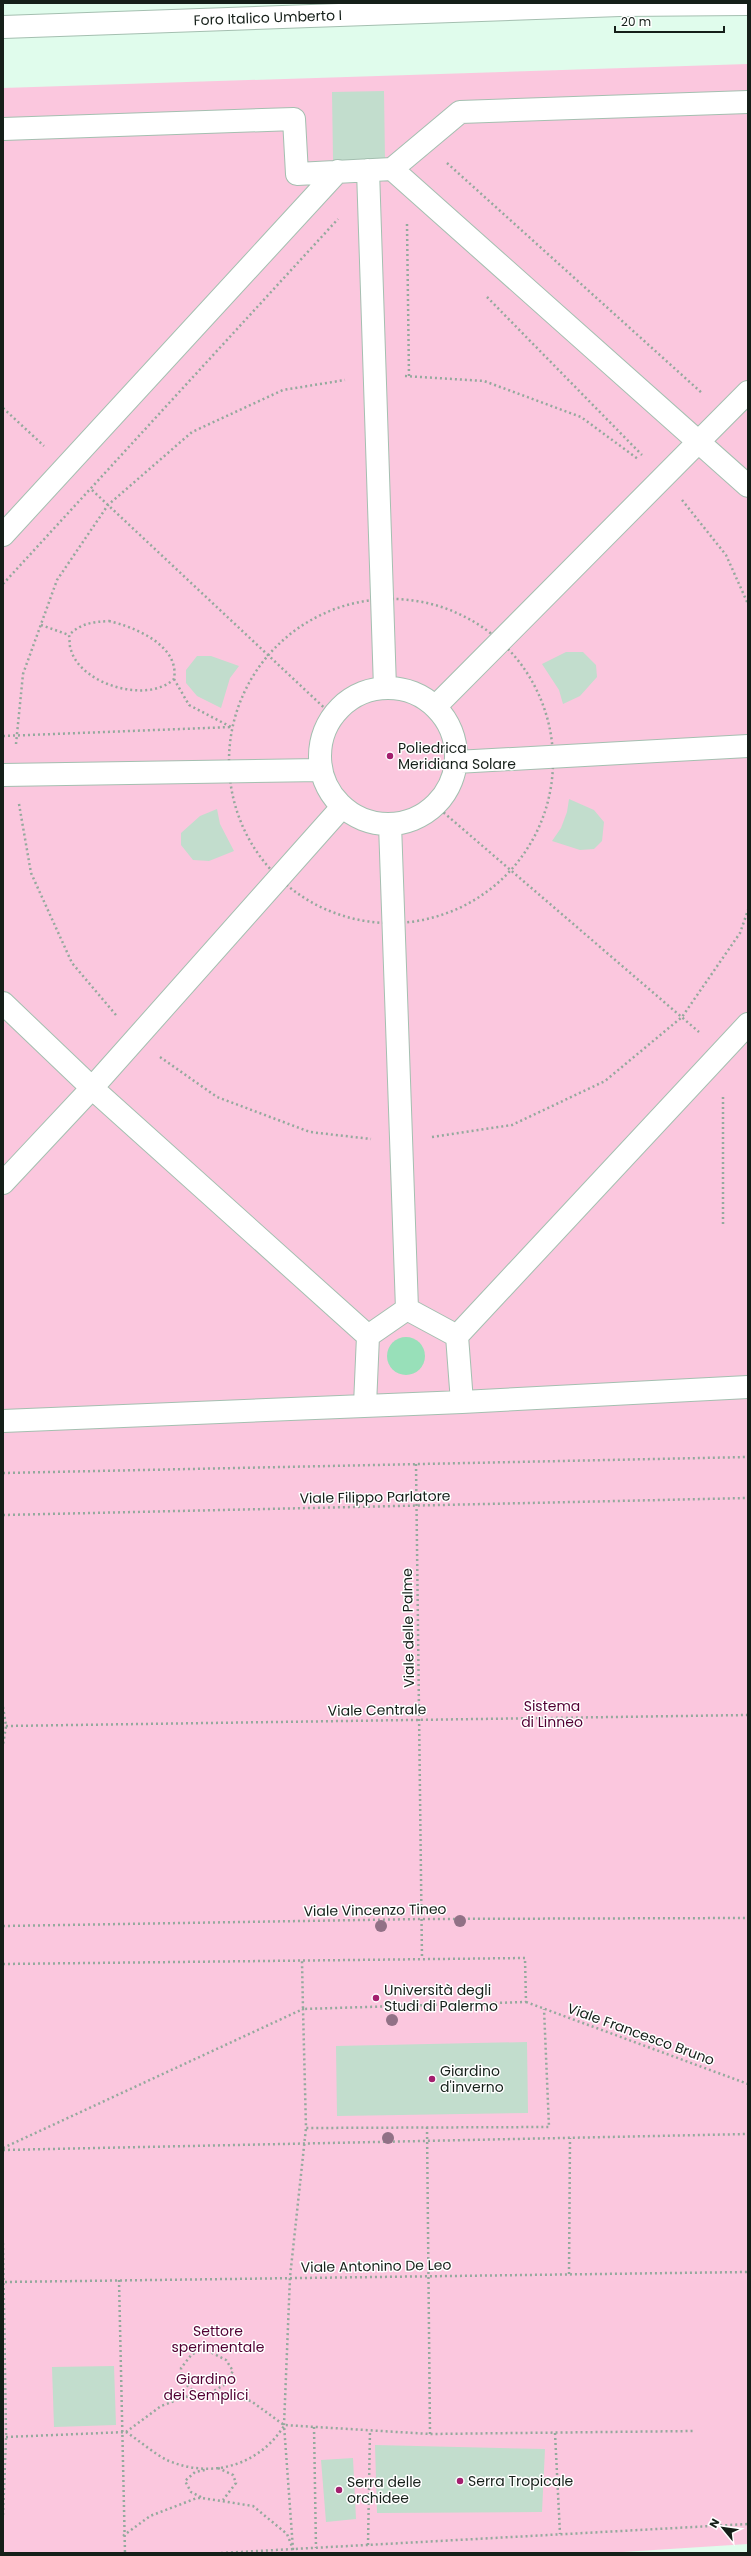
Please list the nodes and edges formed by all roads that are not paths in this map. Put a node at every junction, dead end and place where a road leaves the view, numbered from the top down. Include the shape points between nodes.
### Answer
1 (748, 4) edge
2 (3, 27) edge
3 (748, 102) edge
4 (3, 129) edge
5 (368, 170) junction
6 (392, 170) junction
7 (338, 171) junction
8 (748, 392) edge
9 (700, 442) junction
10 (748, 486) edge
11 (3, 535) edge
12 (385, 688) junction
13 (436, 706) junction
14 (748, 746) edge
15 (456, 762) junction
16 (321, 770) junction
17 (9, 775) edge
18 (342, 807) junction
19 (390, 824) junction
20 (3, 1003) edge
21 (748, 1024) edge
22 (92, 1088) junction
23 (3, 1183) edge
24 (407, 1309) junction
25 (368, 1336) junction
26 (457, 1336) junction
27 (748, 1387) edge
28 (462, 1402) junction
29 (365, 1405) junction
30 (3, 1421) edge

1 - 2 street, Foro Italico Umberto I via 620,5
3 - 6 street via 460,112
4 - 7 street via 294,119 297,174
5 - 6 street
5 - 7 street
5 - 12 street
6 - 9 street
7 - 11 street
8 - 9 street
9 - 10 street
9 - 13 street
12 - 13 street via 400,688 419,695
12 - 16 street via 361,693 345,702 332,716 323,733 320,751
13 - 15 street via 448,722 455,742
14 - 15 street
15 - 19 street via 453,778 436,806 422,816
16 - 17 street
16 - 18 street via 329,790
18 - 19 street via 356,817 372,823
18 - 22 street
19 - 24 street
20 - 22 street
21 - 26 street
22 - 23 street
22 - 25 street
24 - 25 street
24 - 26 street
25 - 29 street
26 - 28 street
27 - 28 street
28 - 29 street
29 - 30 street

